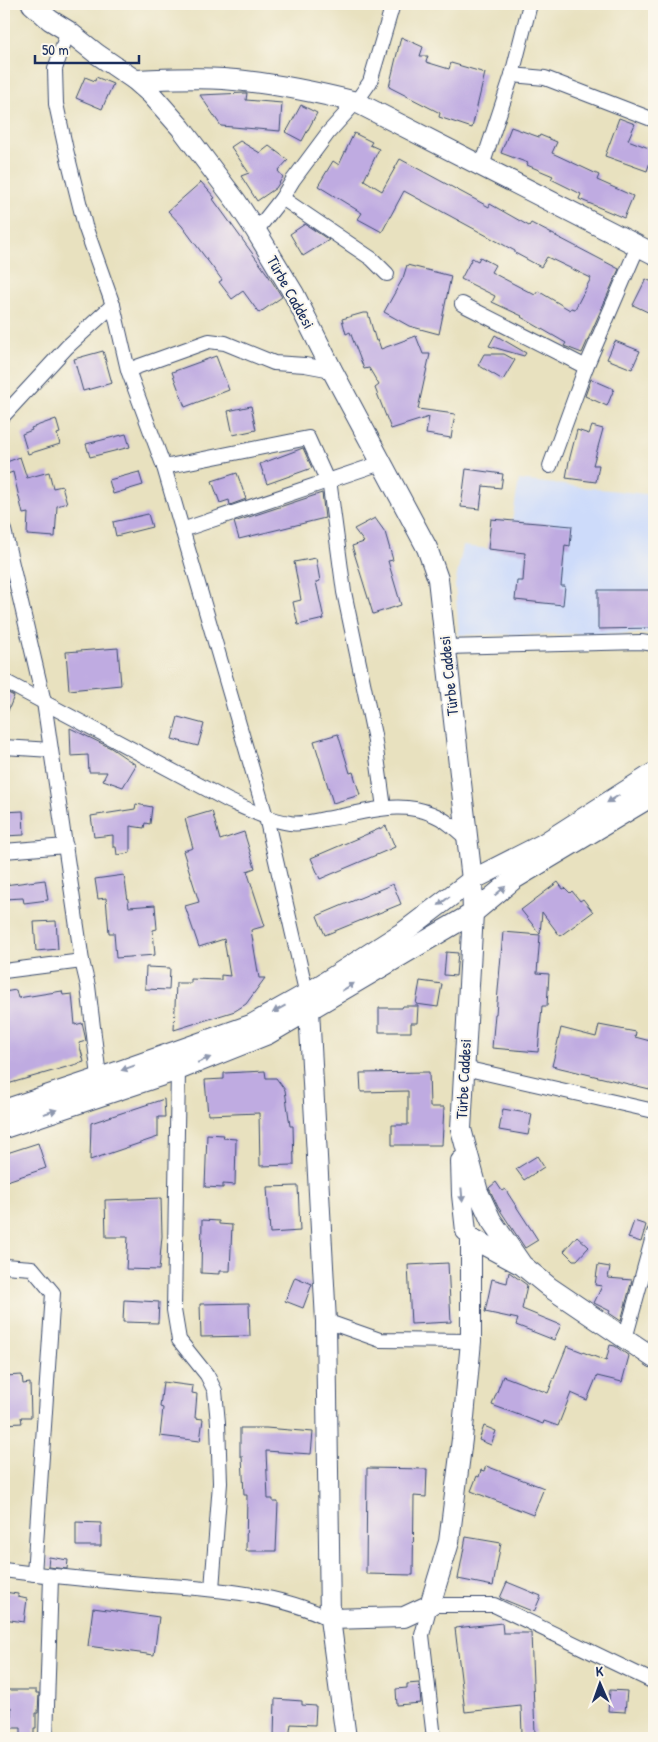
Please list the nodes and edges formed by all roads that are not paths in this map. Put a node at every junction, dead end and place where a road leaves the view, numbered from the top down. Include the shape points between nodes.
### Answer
1 (32, 4) edge
2 (49, 4) edge
3 (393, 4) edge
4 (530, 4) edge
5 (68, 31) junction
6 (512, 75) junction
7 (135, 80) junction
8 (356, 102) junction
9 (654, 120) edge
10 (482, 166) junction
11 (282, 198) junction
12 (256, 231) junction
13 (646, 250) edge
14 (387, 274) dead end
15 (462, 304) dead end
16 (113, 305) junction
17 (586, 367) junction
18 (128, 370) junction
19 (332, 370) junction
20 (4, 415) edge
21 (381, 463) junction
22 (550, 466) dead end
23 (164, 467) junction
24 (327, 480) junction
25 (4, 530) edge
26 (182, 530) junction
27 (654, 644) edge
28 (445, 647) junction
29 (4, 681) edge
30 (44, 702) junction
31 (4, 747) edge
32 (51, 750) junction
33 (654, 773) edge
34 (654, 795) edge
35 (384, 808) junction
36 (266, 817) junction
37 (466, 838) junction
38 (66, 846) junction
39 (4, 851) edge
40 (472, 880) junction
41 (473, 913) junction
42 (82, 961) junction
43 (4, 971) edge
44 (308, 1002) junction
45 (464, 1068) junction
46 (178, 1070) junction
47 (100, 1087) junction
48 (4, 1110) edge
49 (654, 1111) edge
50 (4, 1128) edge
51 (460, 1129) junction
52 (491, 1220) junction
53 (654, 1233) edge
54 (471, 1236) junction
55 (522, 1265) junction
56 (4, 1266) edge
57 (326, 1321) junction
58 (625, 1339) junction
59 (470, 1341) junction
60 (654, 1358) edge
61 (4, 1570) edge
62 (34, 1574) junction
63 (51, 1577) junction
64 (212, 1589) junction
65 (430, 1605) junction
66 (330, 1619) junction
67 (654, 1682) edge
68 (46, 1738) edge
69 (346, 1738) edge
70 (434, 1738) edge

1 - 5 street, Türbe Caddesi
2 - 5 street, Türbe Caddesi
3 - 8 street via 370,82
4 - 6 street
5 - 7 street, Türbe Caddesi
5 - 16 street via 55,69 56,104 86,226
6 - 9 street via 545,78
6 - 10 street
7 - 8 street via 222,79 267,83
7 - 12 street, Türbe Caddesi via 165,109
8 - 10 street
8 - 11 street via 304,164
10 - 13 street
11 - 12 street
11 - 14 street via 372,259
12 - 19 street, Türbe Caddesi via 294,294
13 - 17 street
15 - 17 street
16 - 18 street
16 - 20 street via 67,347
17 - 22 street
18 - 19 street via 209,341 225,343 274,363
18 - 23 street
19 - 21 street, Türbe Caddesi
21 - 24 street
21 - 28 street, Türbe Caddesi via 434,564
23 - 24 street via 308,438
23 - 26 street
24 - 26 street
24 - 35 street
25 - 30 street
26 - 36 street
27 - 28 street
28 - 37 street, Türbe Caddesi
29 - 30 street
30 - 32 street
30 - 36 street via 172,772
31 - 32 street
32 - 38 street
33 -> 40 street via 543,844
41 -> 34 street via 514,880
35 - 36 street via 292,824
35 - 37 street via 408,807 432,814
36 - 44 street
37 - 40 street, Türbe Caddesi
38 - 39 street
38 - 42 street
40 - 41 street, Türbe Caddesi
40 -> 44 street
44 -> 41 street
41 - 45 street, Türbe Caddesi
42 - 43 street
42 - 47 street
46 -> 44 street via 268,1034
44 -> 47 street
44 - 57 street
45 - 49 street
45 - 51 street, Türbe Caddesi
46 - 47 street
46 - 64 street via 174,1310 179,1340 207,1374 215,1391 220,1484
47 - 48 street
50 -> 47 street
51 - 52 street, Türbe Caddesi via 473,1178
51 -> 54 street via 462,1196
52 - 54 street via 492,1229 488,1237 484,1240
52 - 55 street, Türbe Caddesi
53 - 58 street
54 - 55 street
54 - 59 street
55 - 58 street, Türbe Caddesi
56 - 62 street via 32,1268 53,1293
57 - 59 street via 380,1340
57 - 66 street
58 - 60 street, Türbe Caddesi
59 - 65 street via 449,1542
61 - 62 street
62 - 63 street
63 - 64 street
63 - 68 street
64 - 66 street via 280,1601
65 - 66 street via 404,1616
65 - 67 street via 494,1605
65 - 70 street via 422,1636
66 - 69 street

